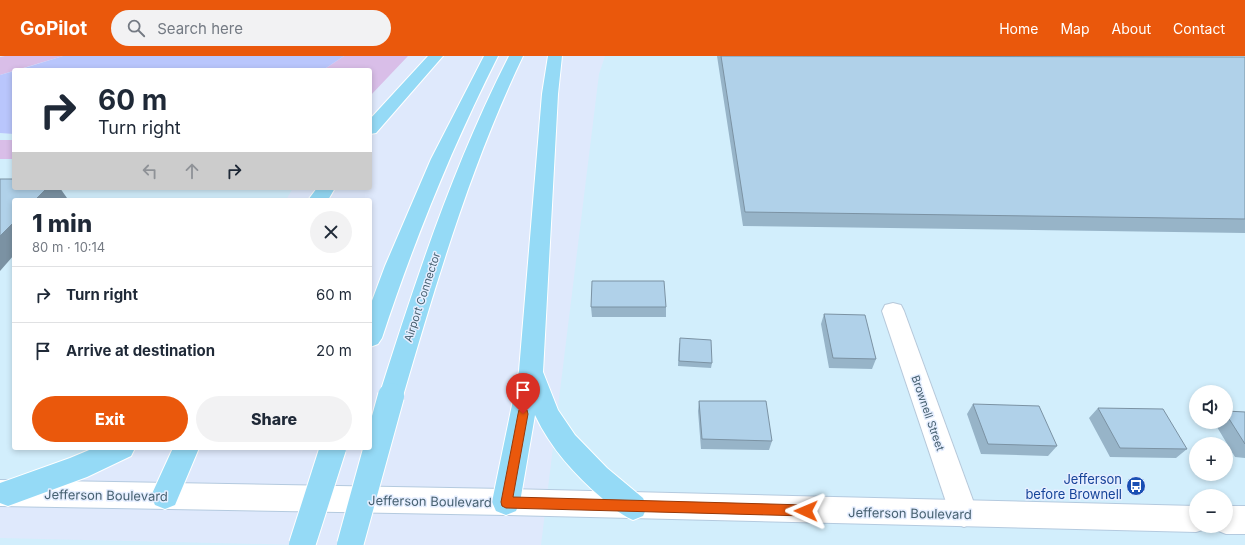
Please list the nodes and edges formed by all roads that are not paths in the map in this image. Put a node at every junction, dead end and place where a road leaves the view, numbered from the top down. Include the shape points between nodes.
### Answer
1 (436, 56) edge
2 (491, 56) edge
3 (516, 56) edge
4 (555, 56) edge
5 (372, 127) edge
6 (893, 311) dead end
7 (372, 333) edge
8 (531, 371) junction
9 (118, 450) edge
10 (185, 450) edge
11 (331, 450) edge
12 (4, 493) edge
13 (165, 496) junction
14 (506, 502) junction
15 (633, 507) junction
16 (964, 514) junction
17 (1189, 519) edge
18 (1233, 520) edge
19 (1245, 520) edge
20 (302, 545) edge
21 (350, 545) edge

1 - 5 highway
2 - 7 highway via 456,122 418,207
3 - 21 highway, Airport Connector, bridge via 458,190 391,396
4 - 8 highway via 550,94
6 - 16 main road, Brownell Street
8 - 14 highway
8 - 15 highway via 545,408 561,436 587,469
9 - 12 highway via 84,465
10 - 13 highway
11 - 20 highway, bridge
12 - 13 main road, Jefferson Boulevard
13 - 14 main road, Jefferson Boulevard
14 - 15 main road, Jefferson Boulevard
15 - 16 main road, Jefferson Boulevard
16 - 17 main road, Jefferson Boulevard
18 - 19 main road

